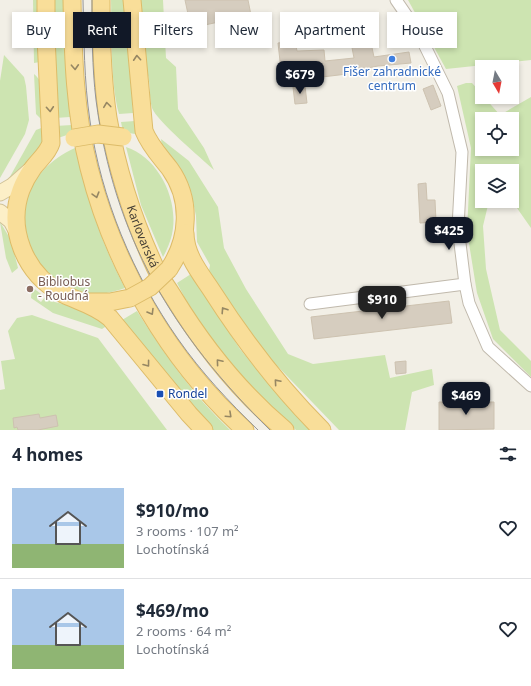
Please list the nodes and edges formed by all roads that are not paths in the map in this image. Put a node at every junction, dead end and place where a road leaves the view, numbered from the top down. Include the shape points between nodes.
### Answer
1 (46, 0) edge
2 (72, 0) edge
3 (101, 0) edge
4 (132, 0) edge
5 (396, 0) edge
6 (163, 161) junction
7 (38, 162) junction
8 (0, 193) edge
9 (0, 212) edge
10 (185, 231) junction
11 (18, 234) junction
12 (465, 284) junction
13 (75, 299) junction
14 (310, 304) dead end
15 (531, 386) edge
16 (204, 430) edge
17 (245, 430) edge
18 (284, 430) edge
19 (322, 430) edge

1 -> 7 main road via 52,133 50,146
2 -> 17 main road via 80,124 88,167 115,246 132,282 170,344 225,411
18 -> 3 main road, Karlovarská via 217,360 156,269 142,238 118,164 108,118 103,73
6 -> 4 main road via 148,141 142,124
5 - 12 street via 418,32 448,93 462,152 458,227
6 - 7 main road, bridge via 146,146 123,137 98,134 74,138 54,148
6 - 10 main road via 177,180 183,196 186,213
7 - 8 street via 12,186
7 - 11 main road via 18,199
9 - 11 street via 11,221
10 - 13 main road, bridge via 179,251 169,269 150,287 130,298 102,303
19 -> 10 main road via 268,372 245,342 193,261 185,244
11 - 13 main road via 25,255 36,272 56,290
12 - 14 street
12 - 15 street via 488,346
13 -> 16 main road via 98,309 114,323

